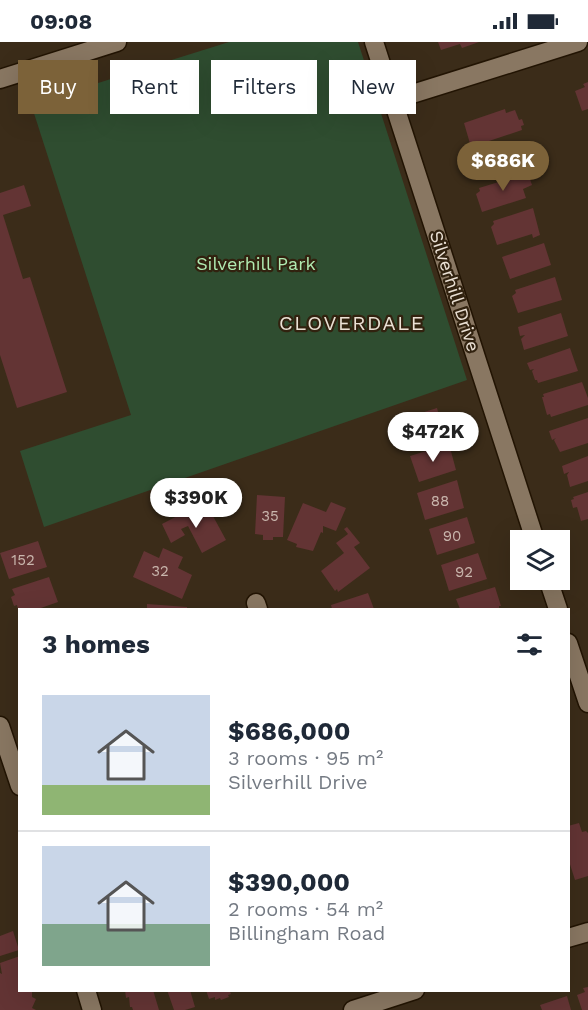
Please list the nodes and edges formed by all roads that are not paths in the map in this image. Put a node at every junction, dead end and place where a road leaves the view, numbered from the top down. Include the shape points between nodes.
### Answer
1 (117, 42) edge
2 (374, 42) edge
3 (578, 42) edge
4 (69, 49) edge
5 (380, 60) edge
6 (0, 79) edge
7 (416, 93) edge
8 (398, 114) edge
9 (532, 530) edge
10 (552, 590) edge
11 (558, 608) edge
12 (570, 649) edge
13 (588, 703) edge
14 (0, 726) edge
15 (18, 780) edge
16 (588, 932) edge
17 (570, 937) edge
18 (87, 992) edge
19 (409, 992) edge
20 (390, 999) edge
21 (92, 1010) edge
22 (353, 1010) edge

1 - 4 street
2 - 5 street, Silverhill Drive
3 - 7 street
4 - 6 street
8 - 9 street, Silverhill Drive
10 - 11 street
12 - 13 street
14 - 15 street
16 - 17 street
18 - 21 street
19 - 20 street
20 - 22 street

